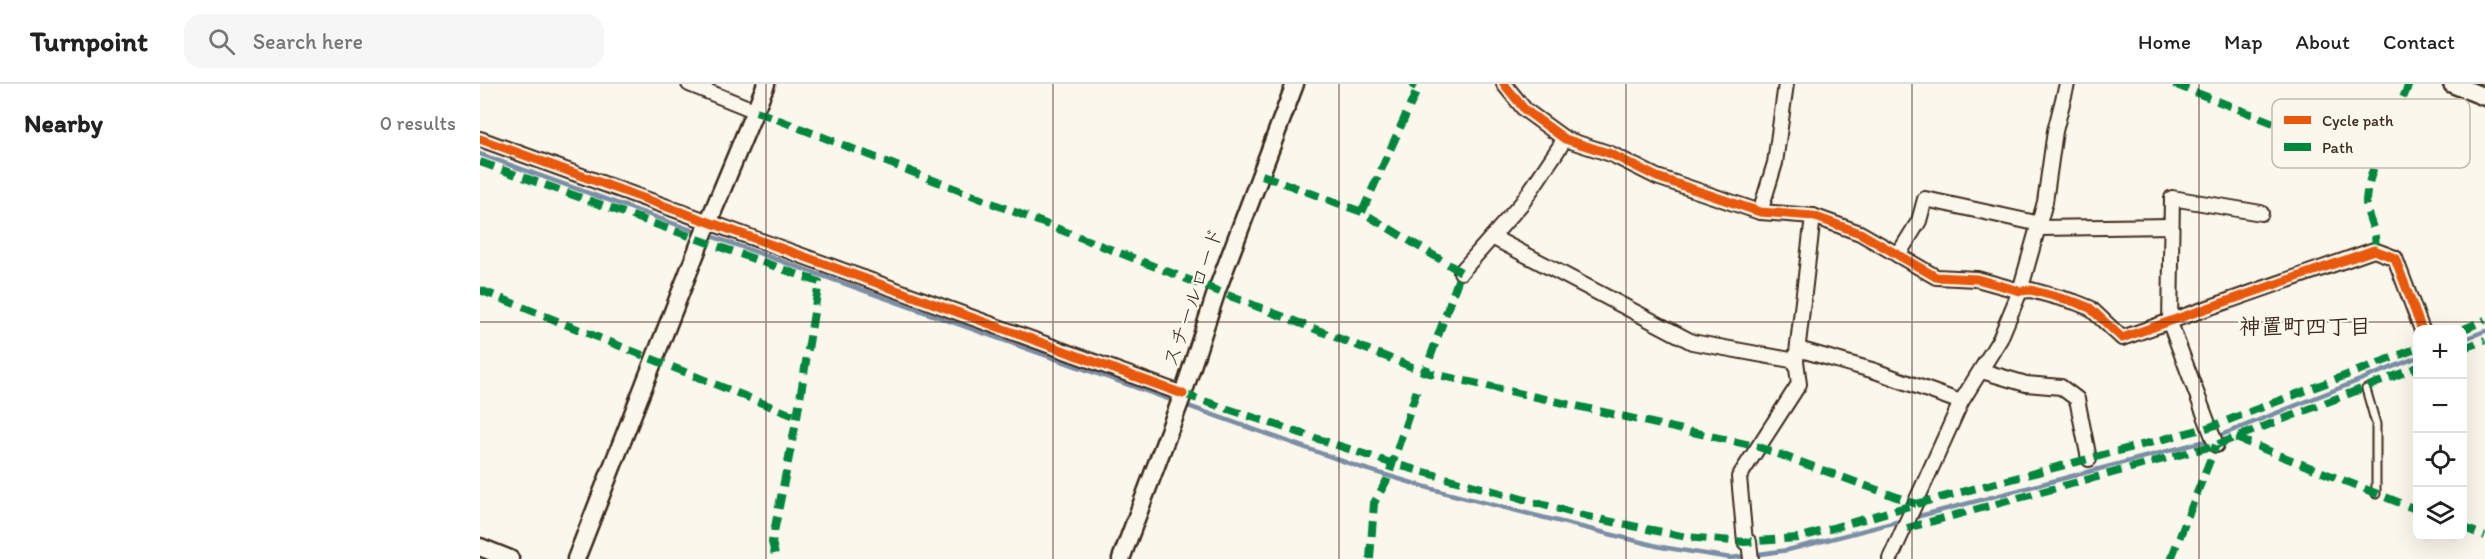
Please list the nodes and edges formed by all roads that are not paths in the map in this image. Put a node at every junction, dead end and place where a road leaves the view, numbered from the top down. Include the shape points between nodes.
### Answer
1 (689, 84) edge
2 (766, 84) edge
3 (1295, 84) edge
4 (1504, 84) edge
5 (1522, 84) edge
6 (1786, 84) edge
7 (2067, 84) edge
8 (2452, 84) edge
9 (2485, 97) edge
10 (1516, 99) junction
11 (756, 111) junction
12 (480, 139) edge
13 (1565, 139) junction
14 (1760, 212) junction
15 (2261, 213) dead end
16 (1814, 216) junction
17 (710, 220) junction
18 (2039, 226) junction
19 (2171, 226) junction
20 (1492, 237) junction
21 (1898, 255) junction
22 (1461, 272) dead end
23 (2020, 291) junction
24 (2170, 323) junction
25 (2420, 325) edge
26 (1797, 355) junction
27 (1982, 371) junction
28 (2366, 388) dead end
29 (1183, 394) junction
30 (1961, 402) junction
31 (2214, 440) dead end
32 (2089, 459) dead end
33 (2376, 494) dead end
34 (480, 547) edge
35 (1749, 548) edge
36 (510, 559) edge
37 (576, 559) edge
38 (1121, 559) edge
39 (1890, 559) edge

1 - 11 street
2 - 11 street
3 - 29 street, スチールロード via 1217,290
4 - 10 street
5 - 10 street
6 - 14 street via 1775,163
7 - 18 street
8 - 9 street
10 - 13 street
11 - 17 street
12 - 17 street
13 - 14 street via 1611,154 1657,177
13 - 20 street via 1522,203
14 - 16 street
15 - 19 street via 2172,198
16 - 21 street via 1860,233
16 - 26 street
17 - 29 street
17 - 37 street
18 - 19 street
18 - 21 street via 1925,198 1919,221
18 - 23 street
19 - 24 street
20 - 22 street
20 - 26 street via 1692,342
21 - 23 street via 1936,277 1977,279
23 - 24 street via 2031,290 2090,308 2122,338
23 - 27 street
24 - 25 street via 2374,250 2395,258
24 - 31 street
26 - 30 street via 1875,371
26 - 35 street via 1799,384 1739,477
27 - 30 street
27 - 32 street via 2026,384 2061,387 2078,399
28 - 33 lane via 2376,424
29 - 38 street, スチールロード
30 - 39 street
34 - 36 street

